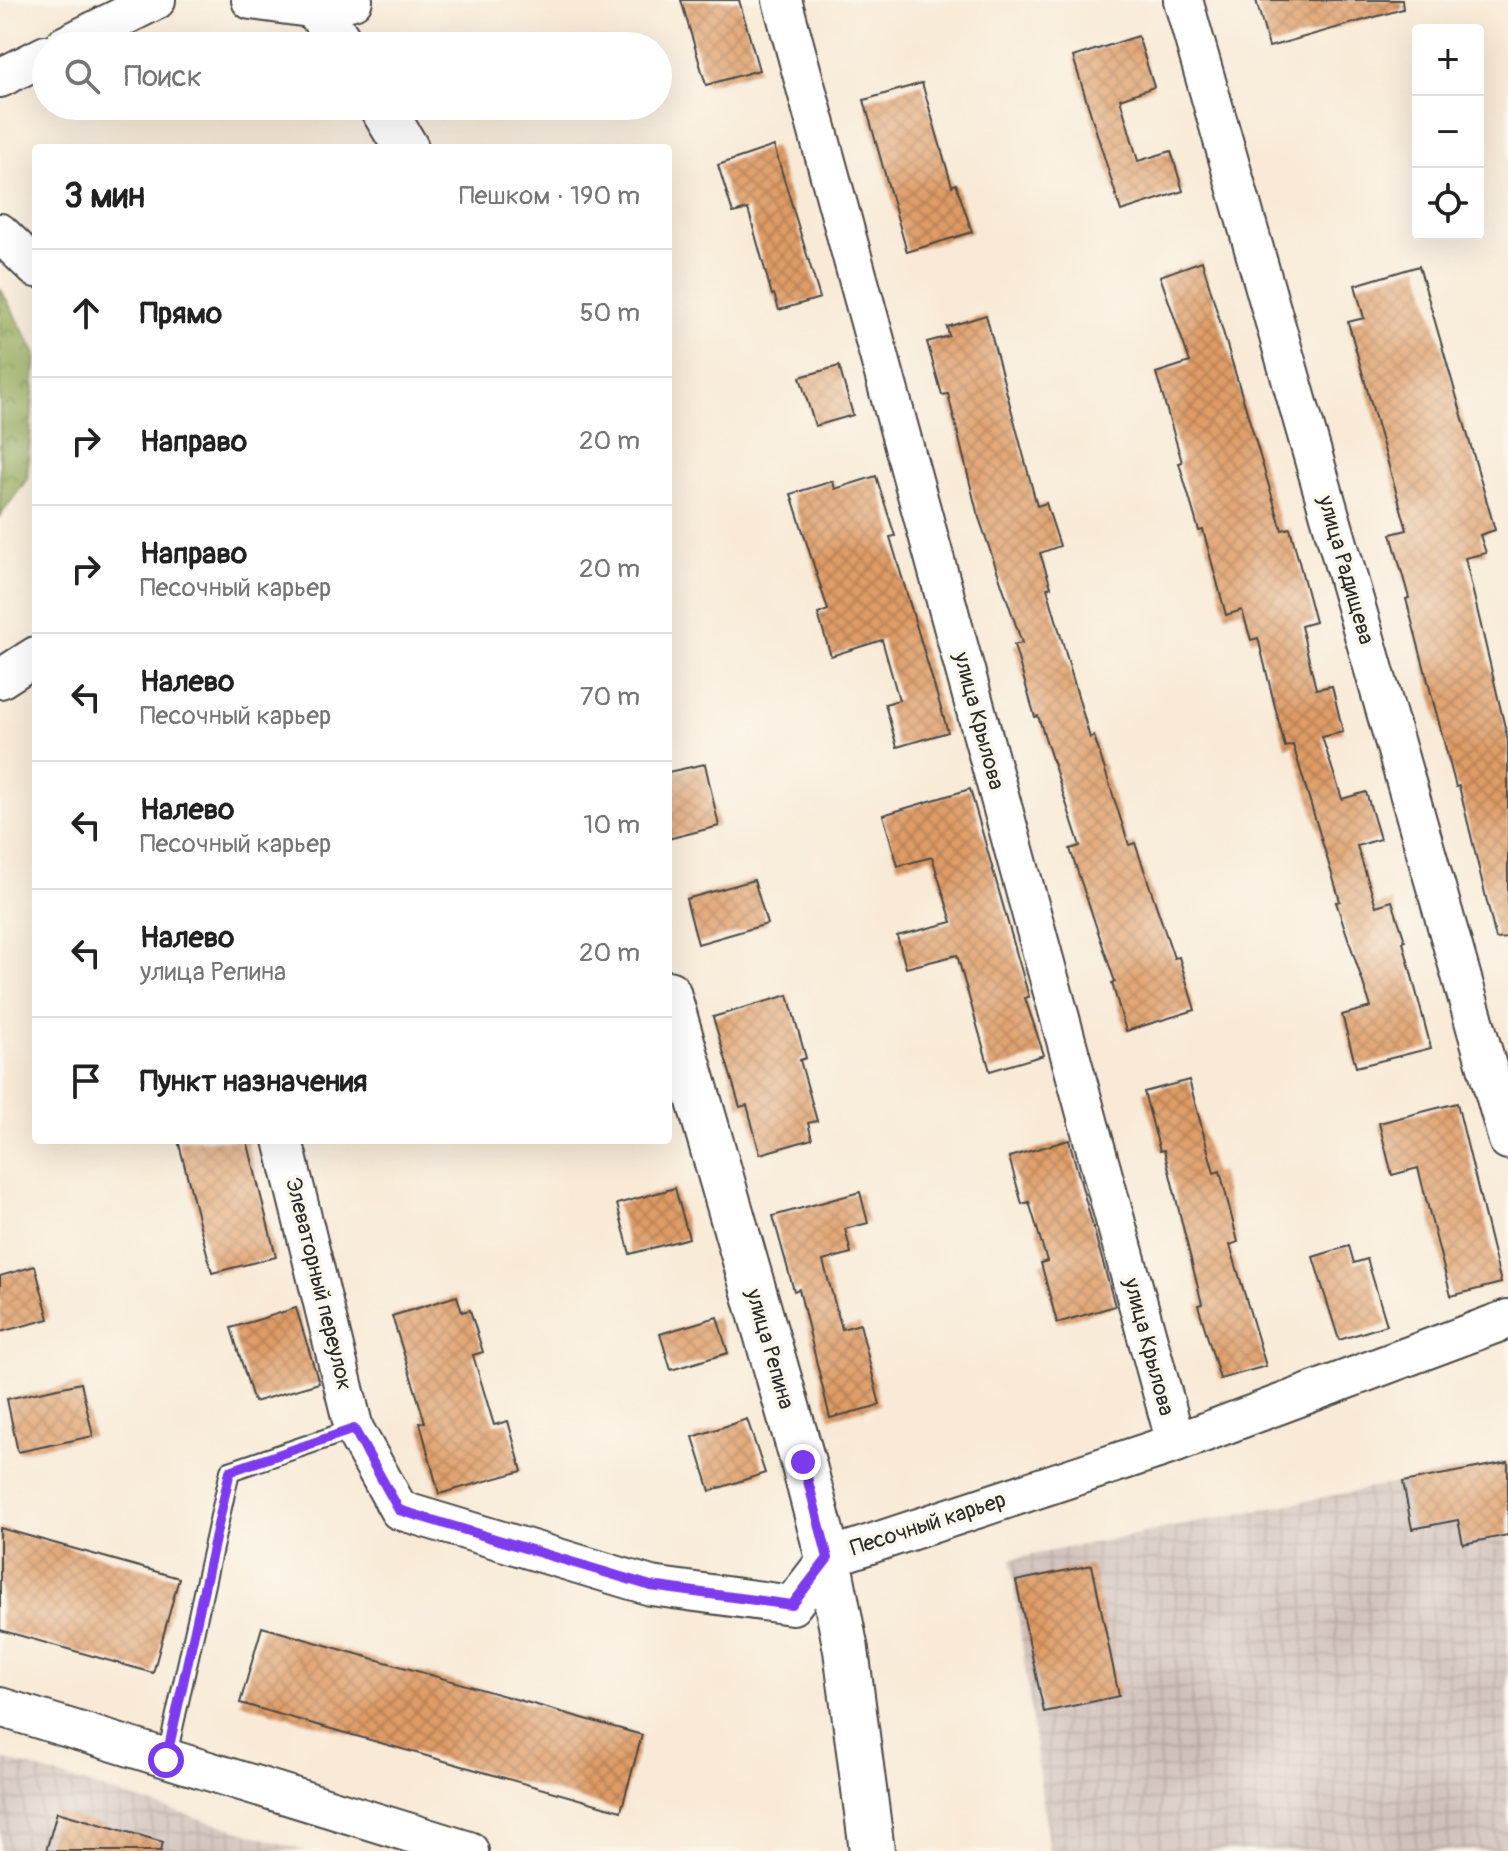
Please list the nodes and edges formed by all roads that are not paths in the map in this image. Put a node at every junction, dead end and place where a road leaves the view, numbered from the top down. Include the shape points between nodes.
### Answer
1 (156, 0) edge
2 (251, 0) edge
3 (782, 0) edge
4 (1183, 0) edge
5 (327, 3) edge
6 (92, 32) edge
7 (337, 32) edge
8 (32, 62) edge
9 (0, 78) edge
10 (389, 120) edge
11 (404, 144) edge
12 (0, 233) edge
13 (32, 264) edge
14 (32, 659) edge
15 (0, 679) edge
16 (672, 1007) edge
17 (1508, 1140) edge
18 (284, 1144) edge
19 (1508, 1319) edge
20 (354, 1429) junction
21 (1176, 1443) junction
22 (828, 1558) junction
23 (0, 1707) edge
24 (166, 1760) junction
25 (469, 1851) edge
26 (872, 1851) edge

1 - 6 street
2 - 5 street
3 - 21 street, улица Крылова
4 - 17 street, улица Радищева
5 - 7 main road
8 - 9 street
10 - 11 main road
12 - 13 street
14 - 15 street
16 - 22 main road, улица Репина
18 - 20 street, Элеваторный переулок
19 - 21 street, Песочный карьер
20 - 22 street, Песочный карьер via 399,1510 651,1586 792,1605
20 - 24 lane via 230,1471
21 - 22 street, Песочный карьер
22 - 26 main road, улица Репина via 846,1650
23 - 24 street
24 - 25 street

